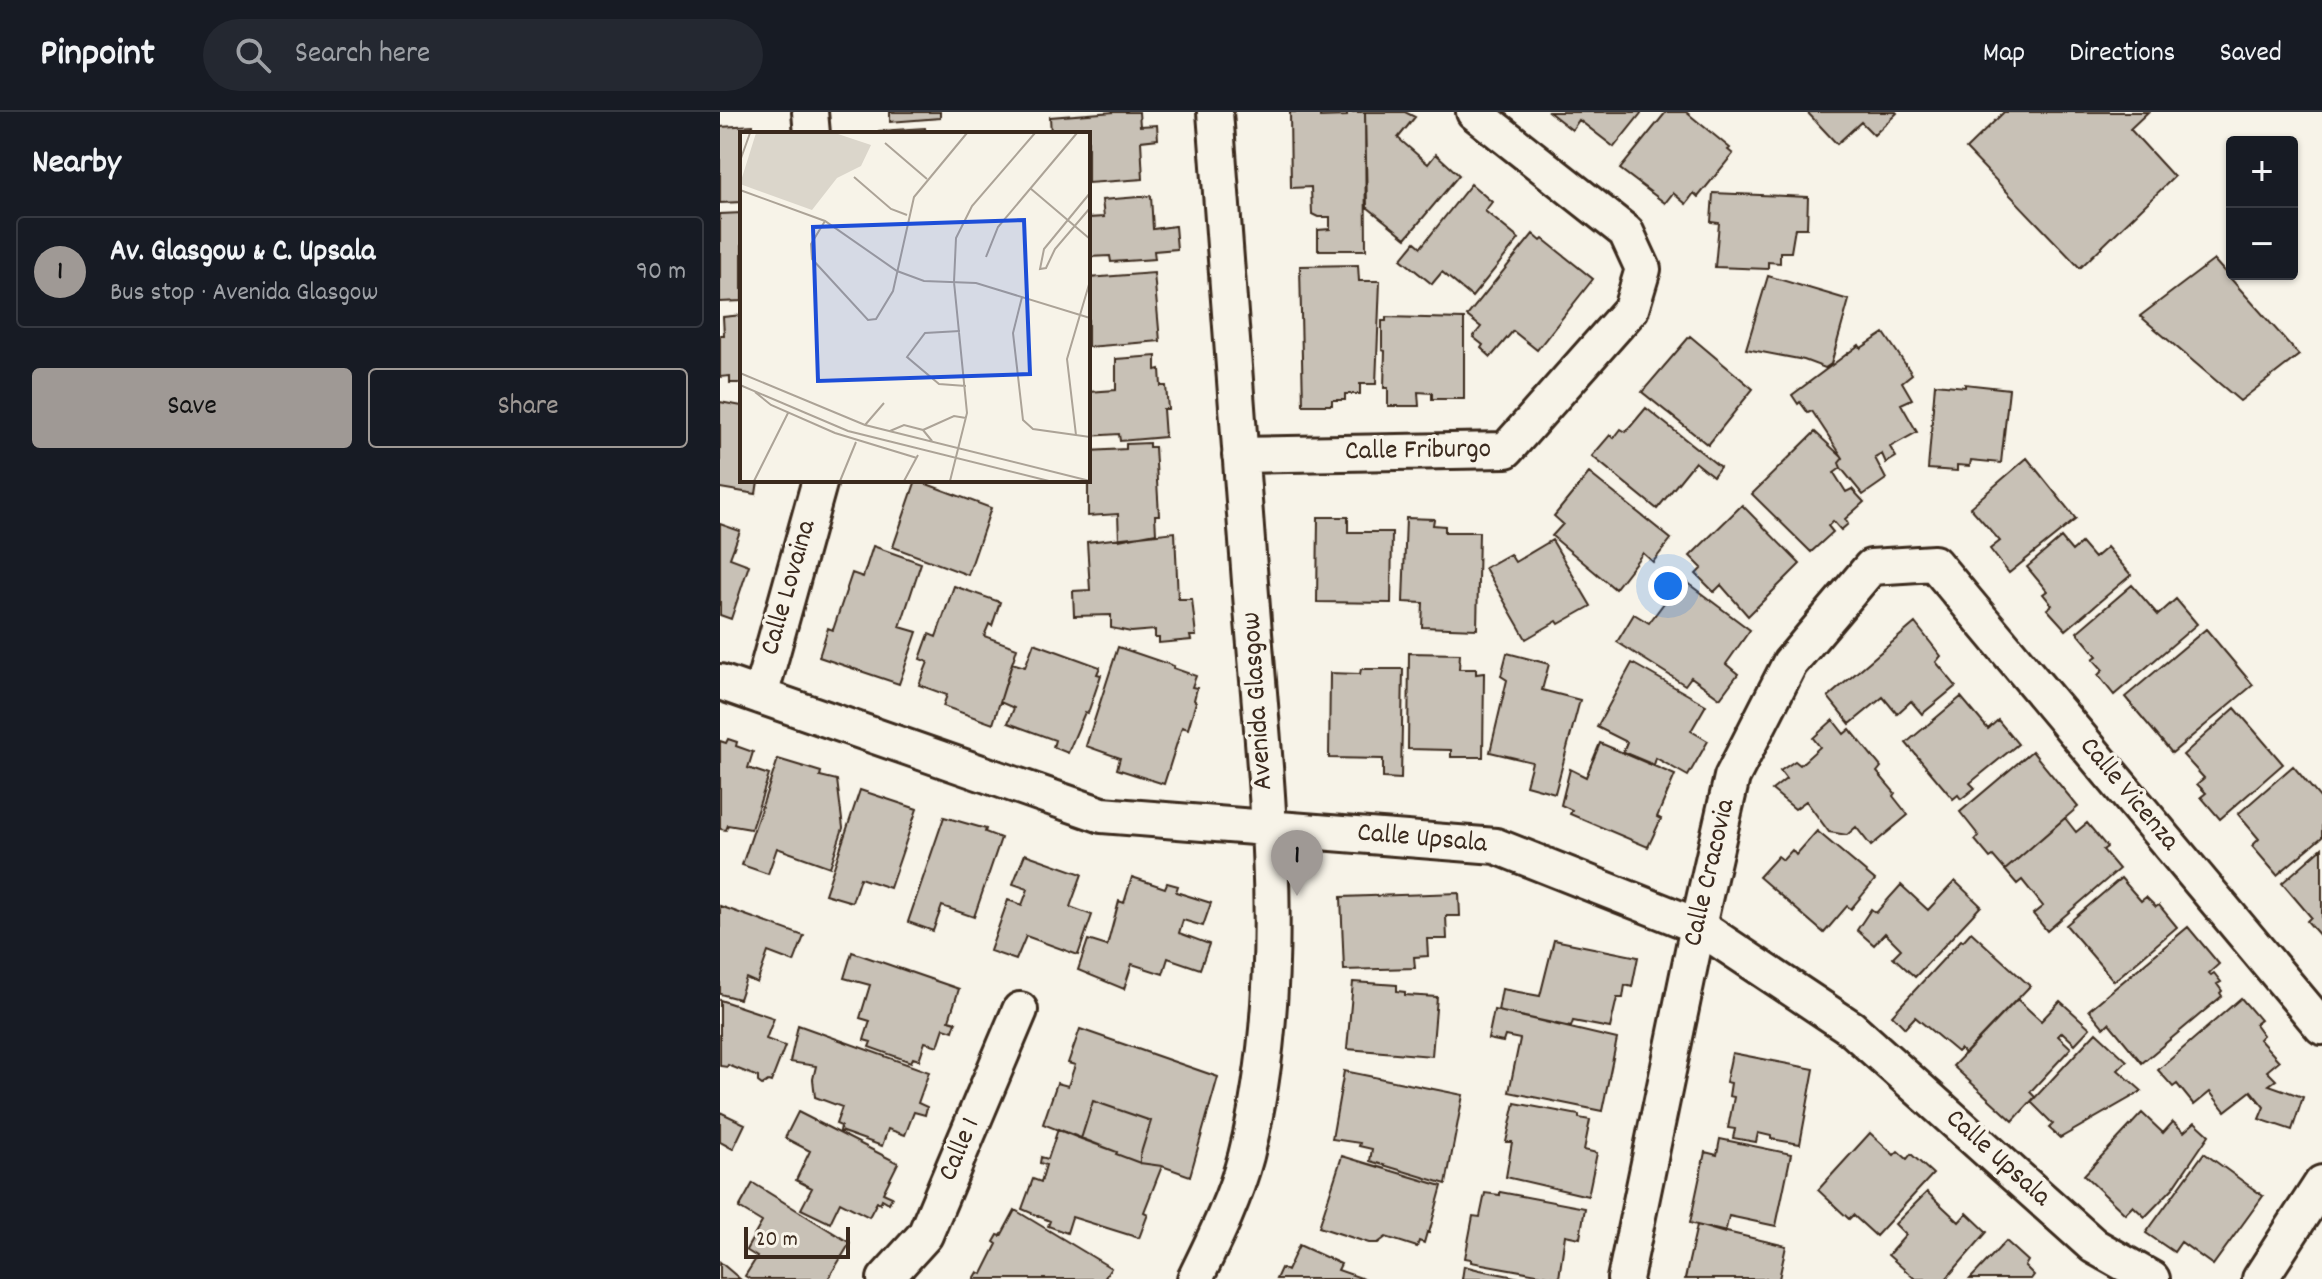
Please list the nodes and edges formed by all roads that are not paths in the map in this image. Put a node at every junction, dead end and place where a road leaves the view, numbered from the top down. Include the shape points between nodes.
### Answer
1 (810, 112) edge
2 (1215, 112) edge
3 (1474, 112) edge
4 (812, 132) edge
5 (1240, 455) junction
6 (819, 482) edge
7 (1934, 563) joint
8 (720, 682) edge
9 (760, 696) junction
10 (1269, 827) junction
11 (1698, 926) junction
12 (1020, 1010) dead end
13 (2322, 1027) edge
14 (2322, 1183) edge
15 (885, 1279) edge
16 (1195, 1279) edge
17 (1625, 1279) edge
18 (2152, 1279) edge
19 (2260, 1279) edge

1 - 4 street
2 - 5 street, Avenida Glasgow
3 - 5 street, Calle Friburgo via 1626,232 1642,266 1631,309 1506,450
5 - 10 street, Avenida Glasgow
6 - 9 street, Calle Lovaina
7 - 11 street, Calle Cracovia via 1871,567 1790,663 1732,777
7 - 13 street, Calle Vicenza
8 - 9 street, Calle Upsala
9 - 10 street, Calle Upsala via 1102,815
10 - 11 street, Calle Upsala via 1496,846
10 - 16 street, Avenida Glasgow via 1272,941 1267,1049 1245,1159
11 - 17 street, Calle Cracovia
11 - 18 street, Calle Upsala via 1851,1028 2094,1246
12 - 15 street, Calle 1 via 925,1235
14 - 19 street

